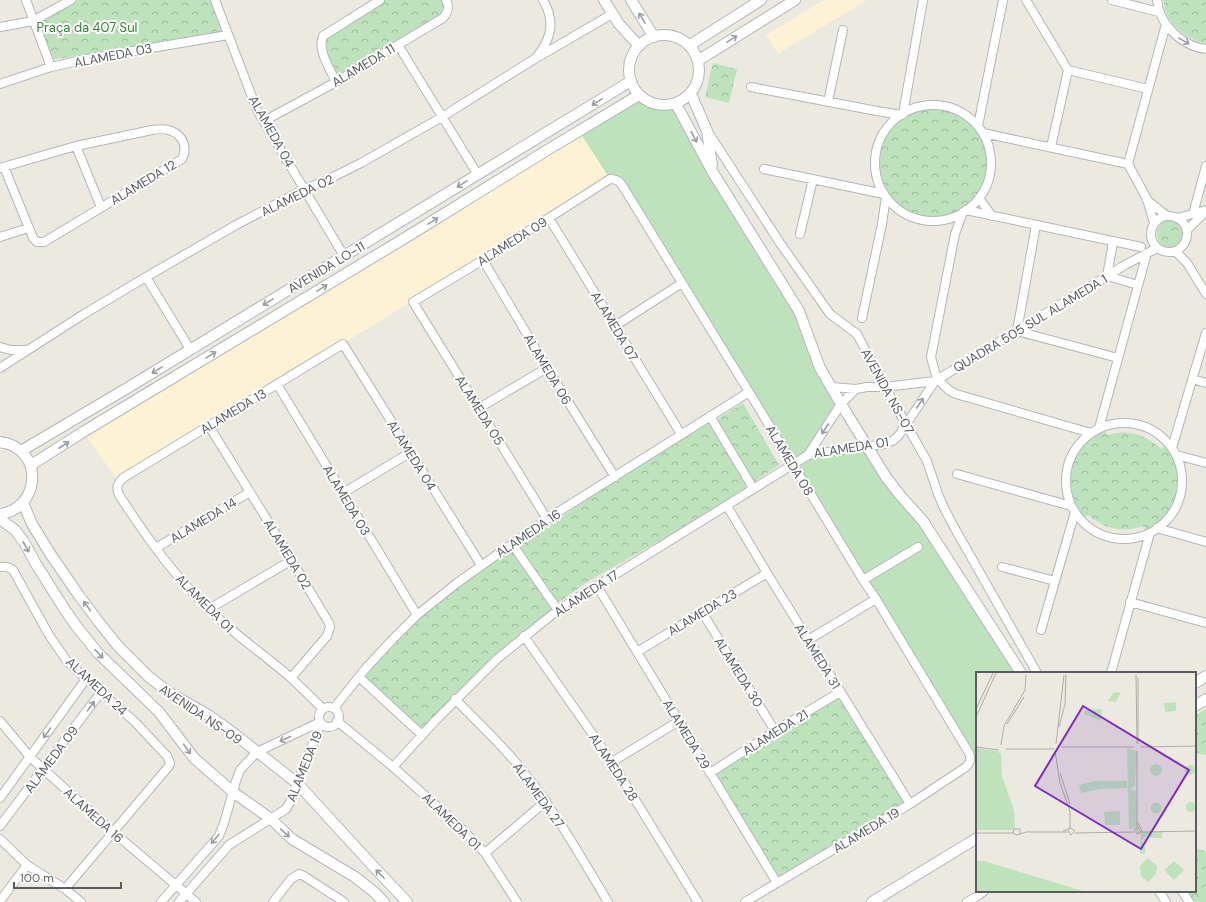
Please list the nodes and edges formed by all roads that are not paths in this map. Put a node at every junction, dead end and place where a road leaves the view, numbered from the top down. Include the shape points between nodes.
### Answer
1 (26, 0) edge
2 (71, 0) edge
3 (216, 0) edge
4 (380, 0) edge
5 (446, 0) edge
6 (543, 0) edge
7 (604, 0) edge
8 (631, 0) edge
9 (761, 0) edge
10 (795, 0) edge
11 (923, 0) edge
12 (1003, 0) edge
13 (1026, 0) edge
14 (1112, 0) edge
15 (1157, 0) edge
16 (1160, 12) junction
17 (612, 14) junction
18 (33, 21) junction
19 (1166, 24) junction
20 (0, 27) edge
21 (843, 30) dead end
22 (228, 35) junction
23 (654, 37) junction
24 (398, 45) junction
25 (690, 45) junction
26 (639, 46) junction
27 (1206, 49) edge
28 (536, 58) junction
29 (699, 60) junction
30 (51, 67) junction
31 (1068, 70) junction
32 (631, 81) junction
33 (336, 82) junction
34 (0, 84) edge
35 (751, 87) dead end
36 (1148, 89) junction
37 (908, 91) junction
38 (691, 94) junction
39 (639, 95) junction
40 (828, 102) junction
41 (676, 104) junction
42 (916, 108) junction
43 (981, 109) junction
44 (877, 111) junction
45 (902, 114) junction
46 (442, 117) junction
47 (971, 119) junction
48 (264, 121) junction
49 (890, 125) junction
50 (980, 129) junction
51 (707, 131) junction
52 (1003, 136) junction
53 (988, 145) junction
54 (76, 146) junction
55 (1051, 147) junction
56 (1128, 164) junction
57 (1206, 166) edge
58 (2, 167) edge
59 (764, 169) dead end
60 (712, 171) junction
61 (478, 175) junction
62 (610, 179) joint
63 (813, 179) junction
64 (878, 180) junction
65 (858, 188) junction
66 (305, 189) junction
67 (1203, 189) edge
68 (885, 195) junction
69 (979, 198) junction
70 (1147, 199) junction
71 (101, 207) junction
72 (895, 207) junction
73 (965, 211) junction
74 (1206, 211) edge
75 (992, 216) junction
76 (1167, 216) junction
77 (1195, 217) junction
78 (549, 218) junction
79 (1178, 218) junction
80 (949, 219) junction
81 (1206, 222) edge
82 (1154, 223) junction
83 (882, 224) junction
84 (1036, 225) junction
85 (28, 228) junction
86 (1187, 230) junction
87 (800, 234) dead end
88 (955, 234) junction
89 (0, 237) edge
90 (1152, 238) junction
91 (1113, 242) junction
92 (1184, 244) junction
93 (1157, 248) junction
94 (1144, 250) junction
95 (1175, 251) junction
96 (344, 256) junction
97 (483, 260) junction
98 (1187, 263) junction
99 (1108, 276) junction
100 (146, 277) junction
101 (682, 283) junction
102 (1138, 285) junction
103 (1206, 294) edge
104 (413, 302) joint
105 (862, 318) dead end
106 (615, 326) junction
107 (1017, 331) junction
108 (1206, 332) edge
109 (343, 344) joint
110 (0, 347) edge
111 (190, 349) junction
112 (28, 350) junction
113 (1118, 358) junction
114 (0, 368) edge
115 (547, 368) junction
116 (1192, 379) junction
117 (936, 380) junction
118 (1206, 383) edge
119 (277, 384) junction
120 (831, 386) junction
121 (885, 387) junction
122 (856, 389) junction
123 (749, 392) junction
124 (842, 404) junction
125 (479, 408) junction
126 (1103, 413) junction
127 (710, 416) junction
128 (906, 424) junction
129 (1114, 424) junction
130 (209, 426) junction
131 (1075, 428) junction
132 (1099, 428) junction
133 (1177, 429) junction
134 (1091, 433) junction
135 (681, 434) junction
136 (1162, 436) junction
137 (0, 442) edge
138 (1081, 442) junction
139 (868, 446) junction
140 (1172, 448) junction
141 (21, 451) junction
142 (411, 452) junction
143 (808, 455) junction
144 (1176, 455) junction
145 (1192, 459) junction
146 (1206, 463) edge
147 (793, 464) junction
148 (31, 465) junction
149 (1181, 466) junction
150 (957, 474) dead end
151 (615, 477) junction
152 (123, 478) joint
153 (753, 488) junction
154 (250, 492) junction
155 (343, 493) junction
156 (1068, 495) junction
157 (1053, 500) junction
158 (23, 503) junction
159 (727, 506) junction
160 (1073, 509) junction
161 (0, 514) edge
162 (0, 519) edge
163 (547, 519) junction
164 (1166, 521) junction
165 (1083, 522) junction
166 (1157, 528) junction
167 (1070, 530) junction
168 (1150, 533) junction
169 (1176, 534) junction
170 (1136, 538) junction
171 (1206, 542) edge
172 (512, 544) junction
173 (918, 547) dead end
174 (156, 548) junction
175 (1145, 550) junction
176 (292, 560) junction
177 (481, 565) junction
178 (0, 567) edge
179 (1002, 567) dead end
180 (767, 573) junction
181 (863, 580) junction
182 (1055, 581) junction
183 (597, 586) junction
184 (876, 599) junction
185 (1130, 602) junction
186 (209, 609) junction
187 (558, 610) junction
188 (702, 612) junction
189 (417, 615) junction
190 (1206, 624) edge
191 (1041, 630) dead end
192 (524, 636) junction
193 (808, 640) junction
194 (637, 652) junction
195 (1020, 672) edge
196 (1036, 672) edge
197 (1111, 672) edge
198 (1206, 676) edge
199 (359, 677) junction
200 (291, 678) junction
201 (86, 679) junction
202 (1196, 682) edge
203 (101, 692) junction
204 (840, 692) junction
205 (455, 699) junction
206 (1206, 699) edge
207 (1196, 705) edge
208 (334, 708) junction
209 (323, 709) junction
210 (337, 721) junction
211 (679, 721) junction
212 (0, 722) edge
213 (321, 723) junction
214 (776, 731) junction
215 (422, 735) junction
216 (965, 747) joint
217 (257, 752) junction
218 (30, 757) junction
219 (612, 762) junction
220 (393, 767) junction
221 (43, 770) junction
222 (710, 773) junction
223 (297, 783) junction
224 (233, 792) junction
225 (0, 798) edge
226 (546, 802) junction
227 (910, 804) junction
228 (270, 819) junction
229 (0, 826) edge
230 (113, 832) junction
231 (0, 839) edge
232 (976, 839) edge
233 (485, 853) junction
234 (27, 865) junction
235 (777, 883) junction
236 (175, 885) junction
237 (65, 890) junction
238 (1160, 892) edge
239 (1183, 892) edge
240 (186, 894) junction
241 (981, 896) edge
242 (0, 901) edge
243 (81, 902) edge
244 (161, 902) edge
245 (179, 902) edge
246 (196, 902) edge
247 (273, 902) edge
248 (344, 902) edge
249 (384, 902) edge
250 (407, 902) edge
251 (517, 902) edge
252 (608, 902) edge
253 (698, 902) edge
254 (745, 902) edge
255 (872, 902) edge
256 (967, 902) edge
257 (1166, 902) edge
258 (1189, 902) edge

1 - 18 street
2 - 18 street
3 - 22 street, ALAMEDA 04
4 - 33 street via 323,36 322,51
5 - 24 street, ALAMEDA 11 via 449,7 442,18
6 - 28 street, ALAMEDA 02 via 548,8 550,30 548,40
7 - 17 street
23 -> 8 street
9 - 25 street
29 -> 10 street
11 - 37 street
12 - 43 street
13 - 31 street
14 - 16 street
15 - 16 street
16 - 19 street
17 - 26 street
17 - 28 street
18 - 20 street
18 - 30 street
19 -> 27 street via 1180,39
19 - 36 street
21 - 40 street
22 - 30 street, ALAMEDA 03 via 106,55
22 - 48 street, ALAMEDA 04
23 - 25 street via 673,36
23 - 26 street
24 - 33 street, ALAMEDA 11
24 - 46 street
25 - 29 street
26 - 32 street via 632,56 629,69
28 - 46 street, ALAMEDA 02
29 - 38 street via 700,72
30 - 34 street, ALAMEDA 03
31 - 36 street
31 - 55 street
32 - 39 street
32 -> 61 street, AVENIDA LO-11
33 - 48 street, ALAMEDA 11
35 - 40 street
36 - 56 street
37 - 42 street
37 - 45 street
38 - 41 street
38 - 51 street, AVENIDA NS-07
39 - 41 street via 650,103 663,106
148 -> 39 street, AVENIDA LO-11
40 - 44 street
41 -> 60 street, AVENIDA NS-07
42 - 45 street
42 - 47 street via 945,106
43 - 47 street
43 - 50 street
44 - 45 street
44 - 49 street
45 - 49 street
46 - 61 street
46 - 66 street, ALAMEDA 02 via 362,163
47 - 50 street
48 - 66 street, ALAMEDA 04
49 - 64 street via 883,134 875,157
50 - 52 street
50 - 53 street
51 - 60 street, AVENIDA NS-07
51 - 121 street, AVENIDA NS-07 via 830,314 857,334
52 - 53 street
52 - 55 street
53 - 69 street via 990,172
54 - 58 street, ALAMEDA 12
54 - 71 street
54 - 71 street, ALAMEDA 12 via 162,129 171,131 182,139 186,147 182,159
55 - 56 street
56 - 70 street
57 - 67 street
58 - 85 street, ALAMEDA 12
59 - 63 street
60 - 120 street, AVENIDA NS-07 via 799,311 820,368
61 -> 96 street, AVENIDA LO-11
62 - 78 street, ALAMEDA 09
62 - 101 street, ALAMEDA 08 via 622,184
63 - 65 street
63 - 87 street
64 - 65 street
64 - 68 street
65 - 68 street
66 - 96 street, ALAMEDA 04
66 - 100 street, ALAMEDA 02
67 - 77 street
68 - 72 street
68 - 83 street
69 - 73 street
69 - 75 street
70 - 76 street
70 - 82 street
71 - 85 street, ALAMEDA 12 via 44,242 37,242
72 - 80 street via 911,217 924,220
72 - 83 street via 887,214
73 - 75 street
73 - 80 street
73 - 88 street
74 - 77 street
75 - 84 street
76 - 79 street
76 - 82 street
77 - 79 street
77 - 81 street
77 - 86 street
78 - 97 street, ALAMEDA 09
78 - 106 street, ALAMEDA 07
79 - 86 street
80 - 88 street
82 - 90 street via 1151,230
83 - 105 street
84 - 91 street
84 - 107 street
85 - 89 street
86 - 92 street
88 - 117 street via 931,357
90 - 93 street
90 - 94 street
91 - 94 street
91 - 99 street
92 - 95 street
92 - 98 street
93 - 94 street
93 - 95 street
94 - 99 street, QUADRA 505 SUL ALAMEDA 1
94 - 102 street
95 - 98 street
96 -> 111 street, AVENIDA LO-11
97 - 104 street, ALAMEDA 09
97 - 115 street, ALAMEDA 06
98 - 103 street
99 - 102 street
99 - 107 street, QUADRA 505 SUL ALAMEDA 1
100 - 111 street
100 - 112 street, ALAMEDA 02
101 - 106 street
101 - 123 street, ALAMEDA 08
102 - 113 street
104 - 125 street, ALAMEDA 05
106 - 135 street, ALAMEDA 07
107 - 113 street
107 - 117 street, QUADRA 505 SUL ALAMEDA 1
108 - 116 street
109 - 119 street, ALAMEDA 13
109 - 142 street, ALAMEDA 04
110 - 112 street
111 -> 141 street, AVENIDA LO-11
112 - 114 street, ALAMEDA 02
113 - 126 street
115 - 125 street
115 - 151 street, ALAMEDA 06
116 - 118 street
116 - 133 street
117 - 121 street
128 -> 117 street, ALAMEDA 01
117 - 131 street via 956,394
119 - 130 street, ALAMEDA 13
119 - 155 street, ALAMEDA 03
120 - 122 street
120 - 124 street, AVENIDA NS-07
121 - 122 street
121 - 128 street, AVENIDA NS-07
122 - 124 street, ALAMEDA 01
123 - 127 street, ALAMEDA 16
123 - 147 street, ALAMEDA 08
124 - 139 street, AVENIDA NS-07
124 -> 143 street, ALAMEDA 01
125 - 163 street, ALAMEDA 05
126 - 129 street
126 - 132 street
127 - 135 street, ALAMEDA 16
127 - 153 street
128 - 139 street, ALAMEDA 01 via 894,440
128 - 196 street, AVENIDA NS-07 via 927,461 944,508
129 - 132 street
129 - 136 street via 1136,424
130 - 152 street, ALAMEDA 13
130 - 154 street, ALAMEDA 02
131 - 134 street
131 - 138 street
132 - 134 street
133 - 136 street via 1172,434
133 - 140 street
134 - 138 street
135 - 151 street, ALAMEDA 16
136 - 140 street
137 - 141 street via 10,444
138 - 156 street via 1068,467
139 - 143 street, ALAMEDA 01
139 - 195 street, AVENIDA NS-07 via 886,477 923,521
140 - 144 street
141 - 148 street
142 - 155 street
142 - 177 street, ALAMEDA 04
143 - 147 street, ALAMEDA 17
144 - 145 street
144 - 149 street
145 - 146 street
145 - 149 street via 1185,461
147 - 153 street, ALAMEDA 17
147 - 181 street, ALAMEDA 08
148 - 158 street via 32,485
149 - 164 street via 1180,495 1175,509
150 - 157 street
151 - 163 street, ALAMEDA 16
152 - 174 street, ALAMEDA 01 via 117,485 119,495
153 - 159 street, ALAMEDA 17
154 - 174 street, ALAMEDA 14
154 - 176 street, ALAMEDA 02
155 - 189 street, ALAMEDA 03
156 - 157 street via 1060,500
156 - 160 street
157 - 160 street
158 - 161 street via 12,511
217 -> 158 street, AVENIDA NS-09 via 210,716 149,678 118,646 51,555 32,524
159 - 180 street, ALAMEDA 31
159 - 183 street, ALAMEDA 17
160 - 165 street
160 - 167 street
162 -> 224 street, AVENIDA NS-09 via 15,530 24,542 65,610 98,653 159,712 194,758
163 - 172 street, ALAMEDA 16
164 - 166 street
164 - 169 street
165 - 167 street
165 - 170 street via 1094,531 1107,536
166 - 168 street
166 - 169 street
167 - 182 street
168 - 170 street
168 - 175 street
169 - 171 street
170 - 175 street
172 - 177 street, ALAMEDA 16
172 - 187 street
173 - 181 street
174 - 186 street, ALAMEDA 01 via 177,576
175 - 185 street
176 - 186 street
176 - 200 street, ALAMEDA 02 via 330,627 327,636
177 - 189 street, ALAMEDA 16
178 - 201 street, ALAMEDA 24 via 12,570 59,650
179 - 182 street
180 - 188 street, ALAMEDA 23
180 - 193 street, ALAMEDA 31
181 - 184 street, ALAMEDA 08
182 - 191 street
183 - 187 street, ALAMEDA 17
183 - 194 street, ALAMEDA 29
184 - 193 street
184 - 216 street, ALAMEDA 08
185 - 190 street
185 - 197 street
186 - 200 street, ALAMEDA 01
187 - 192 street, ALAMEDA 17
188 - 194 street, ALAMEDA 23
188 - 214 street, ALAMEDA 30
189 - 199 street, ALAMEDA 16
192 - 205 street, ALAMEDA 17
192 - 219 street, ALAMEDA 28
193 - 204 street, ALAMEDA 31
194 - 211 street, ALAMEDA 29
198 - 202 street
199 - 208 street, ALAMEDA 16
199 - 215 street
200 - 209 street, ALAMEDA 01
201 - 203 street, ALAMEDA 24
201 -> 218 street, ALAMEDA 09
221 -> 203 street, ALAMEDA 09
203 - 230 street, ALAMEDA 24 via 135,722 169,759 169,766
204 - 214 street, ALAMEDA 21
204 - 227 street, ALAMEDA 31
205 - 215 street, ALAMEDA 17
205 - 226 street, ALAMEDA 27 via 525,773
206 - 207 street
208 - 209 street
208 - 210 street via 338,714
209 - 213 street via 319,715
210 - 213 street via 330,726
210 - 220 street, ALAMEDA 01
211 - 219 street
211 - 222 street, ALAMEDA 29
212 - 218 street, ALAMEDA 16
213 -> 217 street, ALAMEDA 19
213 - 223 street, ALAMEDA 19
214 - 222 street, ALAMEDA 21
215 - 220 street, ALAMEDA 17
216 - 227 street, ALAMEDA 19 via 971,760 969,764
217 - 223 street, AVENIDA NS-09
217 - 224 street, ALAMEDA 19 via 240,770
218 - 221 street, ALAMEDA 16
218 - 225 street, ALAMEDA 09
219 - 253 street, ALAMEDA 28
220 - 233 street, ALAMEDA 01 via 456,823
221 - 229 street, ALAMEDA 09
221 - 230 street, ALAMEDA 16
222 - 235 street, ALAMEDA 29
223 - 228 street, ALAMEDA 19 via 286,809
250 -> 223 street, AVENIDA NS-09
224 - 228 street, AVENIDA NS-09
224 -> 236 street, ALAMEDA 19 via 219,836
226 - 233 street
226 - 252 street, ALAMEDA 27
227 - 235 street, ALAMEDA 19
228 - 240 street, ALAMEDA 19 via 229,845
228 -> 249 street, AVENIDA NS-09 via 292,840 355,877
230 - 236 street, ALAMEDA 16
230 - 237 street
231 - 234 street
232 - 255 street
233 - 251 street, ALAMEDA 01
234 - 237 street
234 - 242 street
235 - 254 street, ALAMEDA 19
236 - 240 street, ALAMEDA 16
236 - 244 street, ALAMEDA 19
237 - 243 street
238 - 257 street
239 - 258 street
240 - 245 street, ALAMEDA 19
240 - 246 street, ALAMEDA 16
241 - 256 street
247 - 248 street via 291,878 299,874

